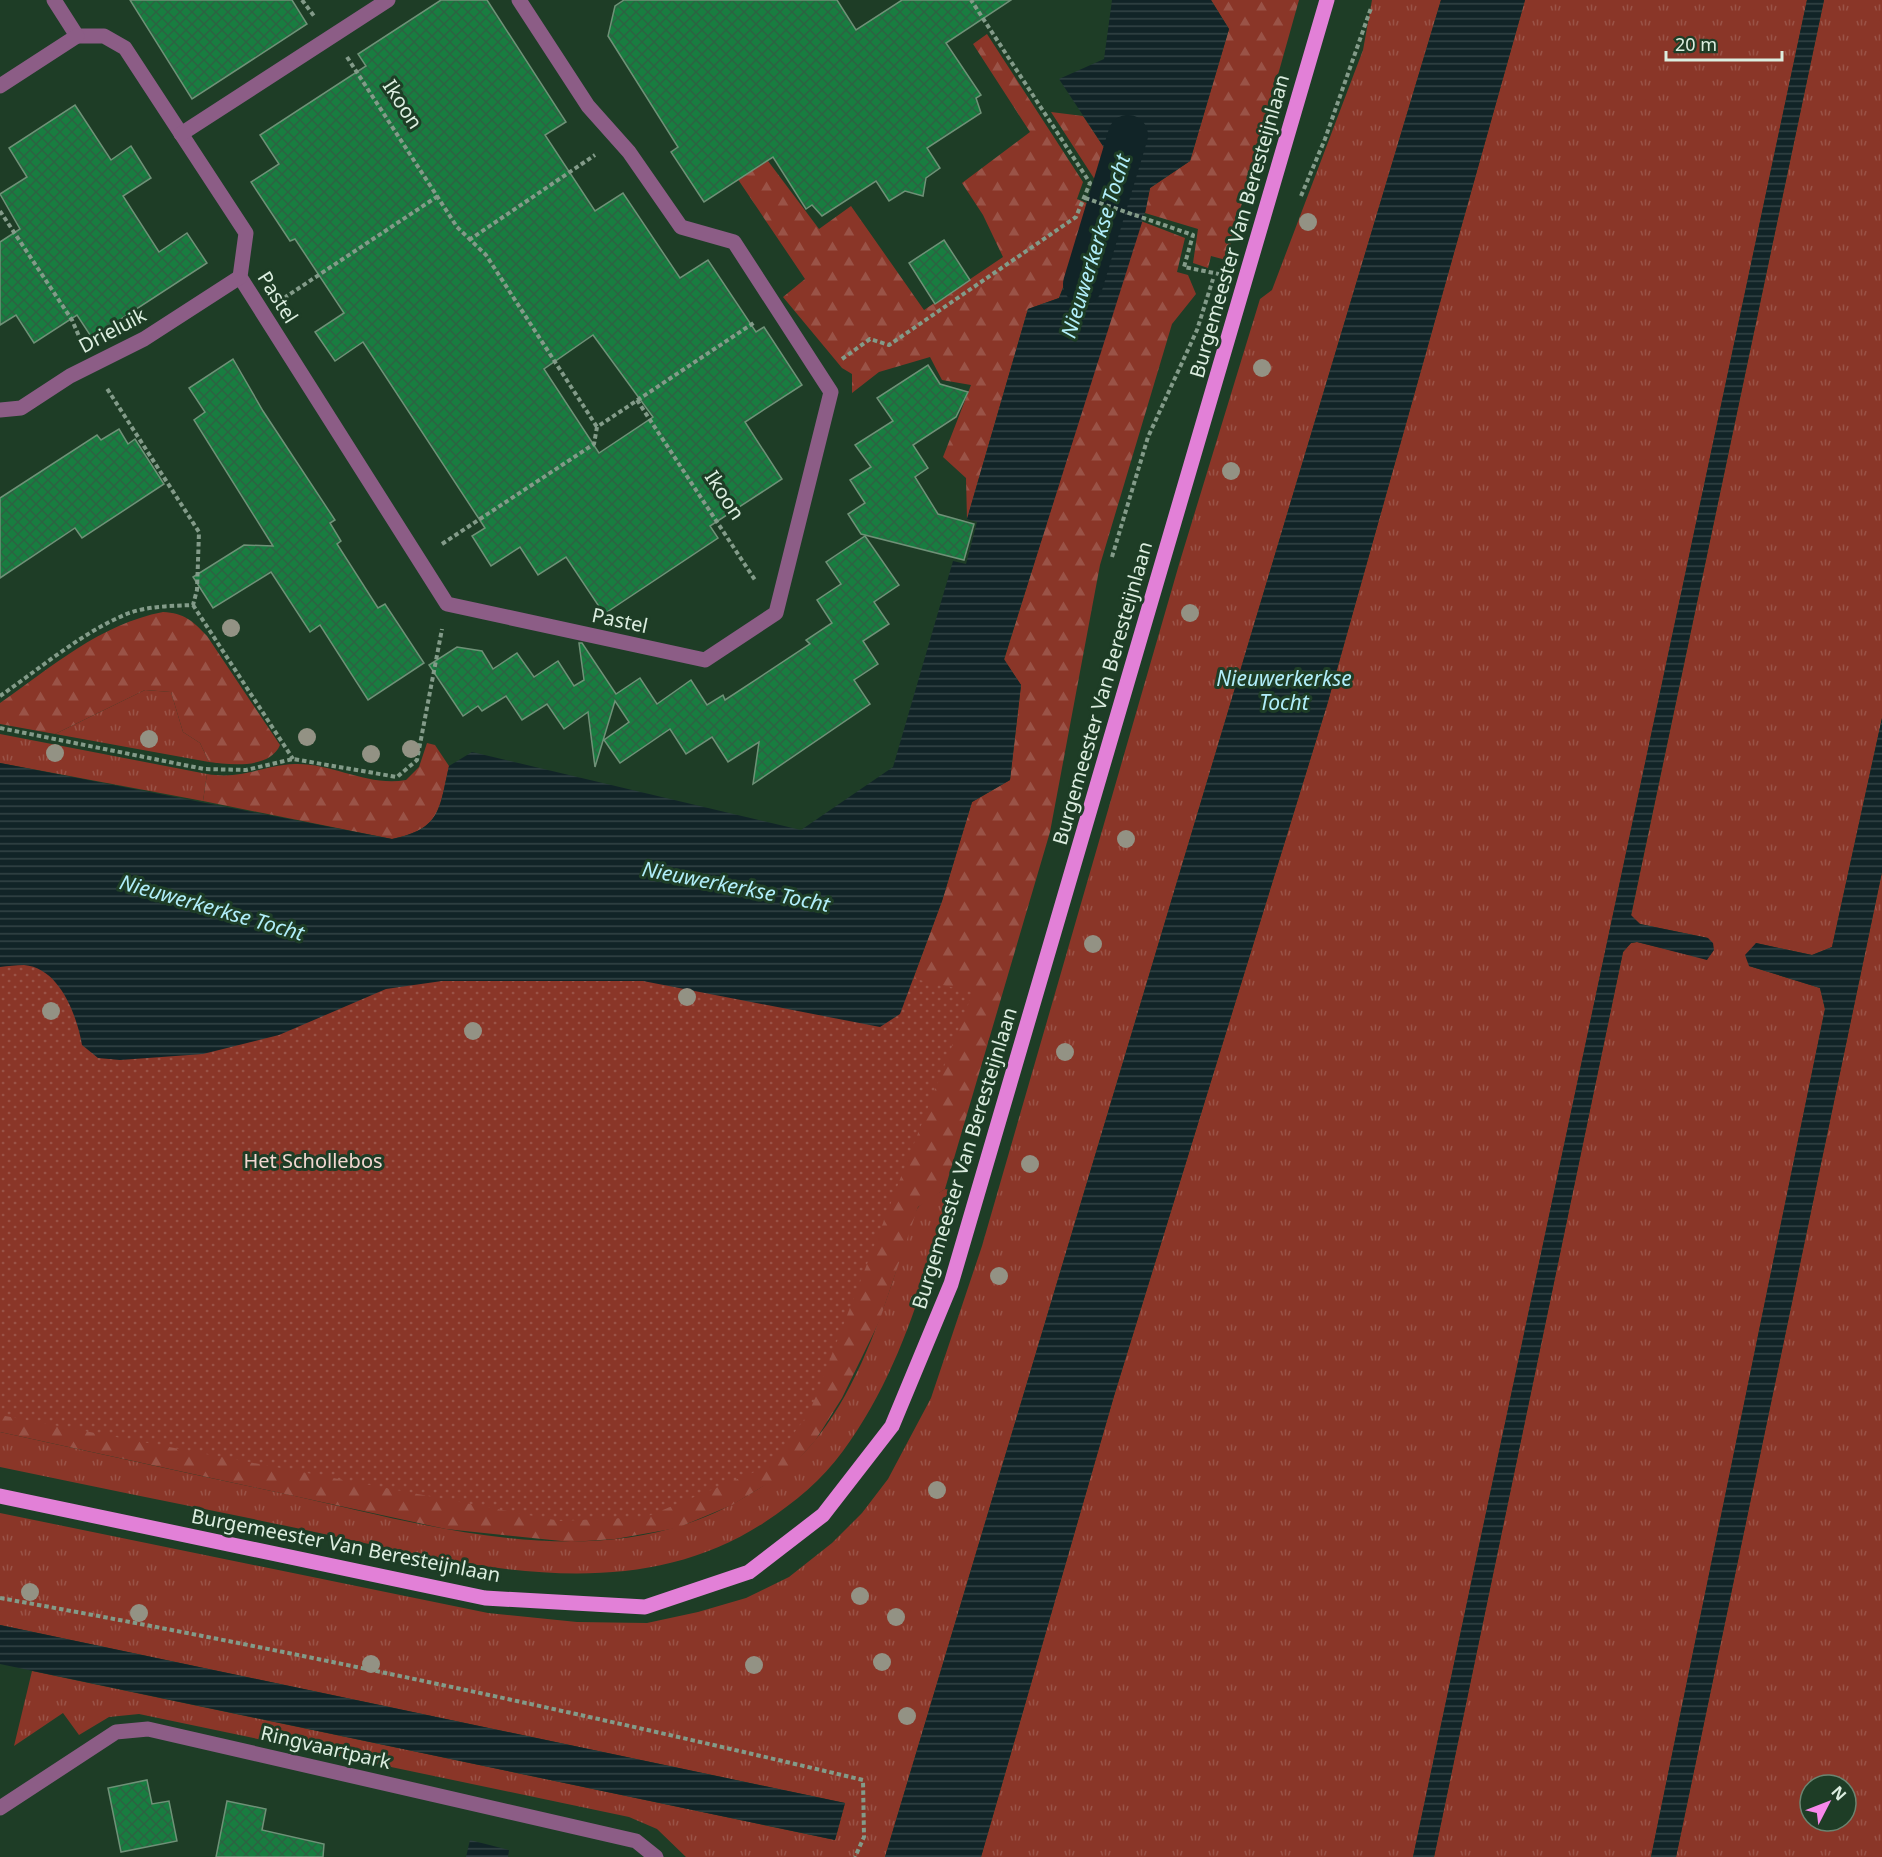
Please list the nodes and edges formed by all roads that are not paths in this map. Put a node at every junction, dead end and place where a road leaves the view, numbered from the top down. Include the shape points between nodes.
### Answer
1 (54, 0) edge
2 (388, 0) edge
3 (519, 0) edge
4 (1327, 0) edge
5 (77, 36) junction
6 (0, 87) edge
7 (182, 134) junction
8 (240, 277) junction
9 (0, 410) edge
10 (0, 1496) edge
11 (0, 1808) edge
12 (656, 1857) edge

1 - 5 street
2 - 7 street
3 - 8 street, Pastel via 588,106 629,152 681,227 734,242 831,392 777,613 705,660 447,604
4 - 10 main road, Burgemeester Van Beresteijnlaan via 951,1284 892,1426 823,1515 749,1572 645,1607 484,1598
5 - 6 street
5 - 7 street, Pastel via 104,36 125,48
7 - 8 street, Pastel via 246,233
8 - 9 street, Drieluik via 144,339 70,376 21,408
11 - 12 street, Ringvaartpark via 116,1732 148,1729 636,1840

